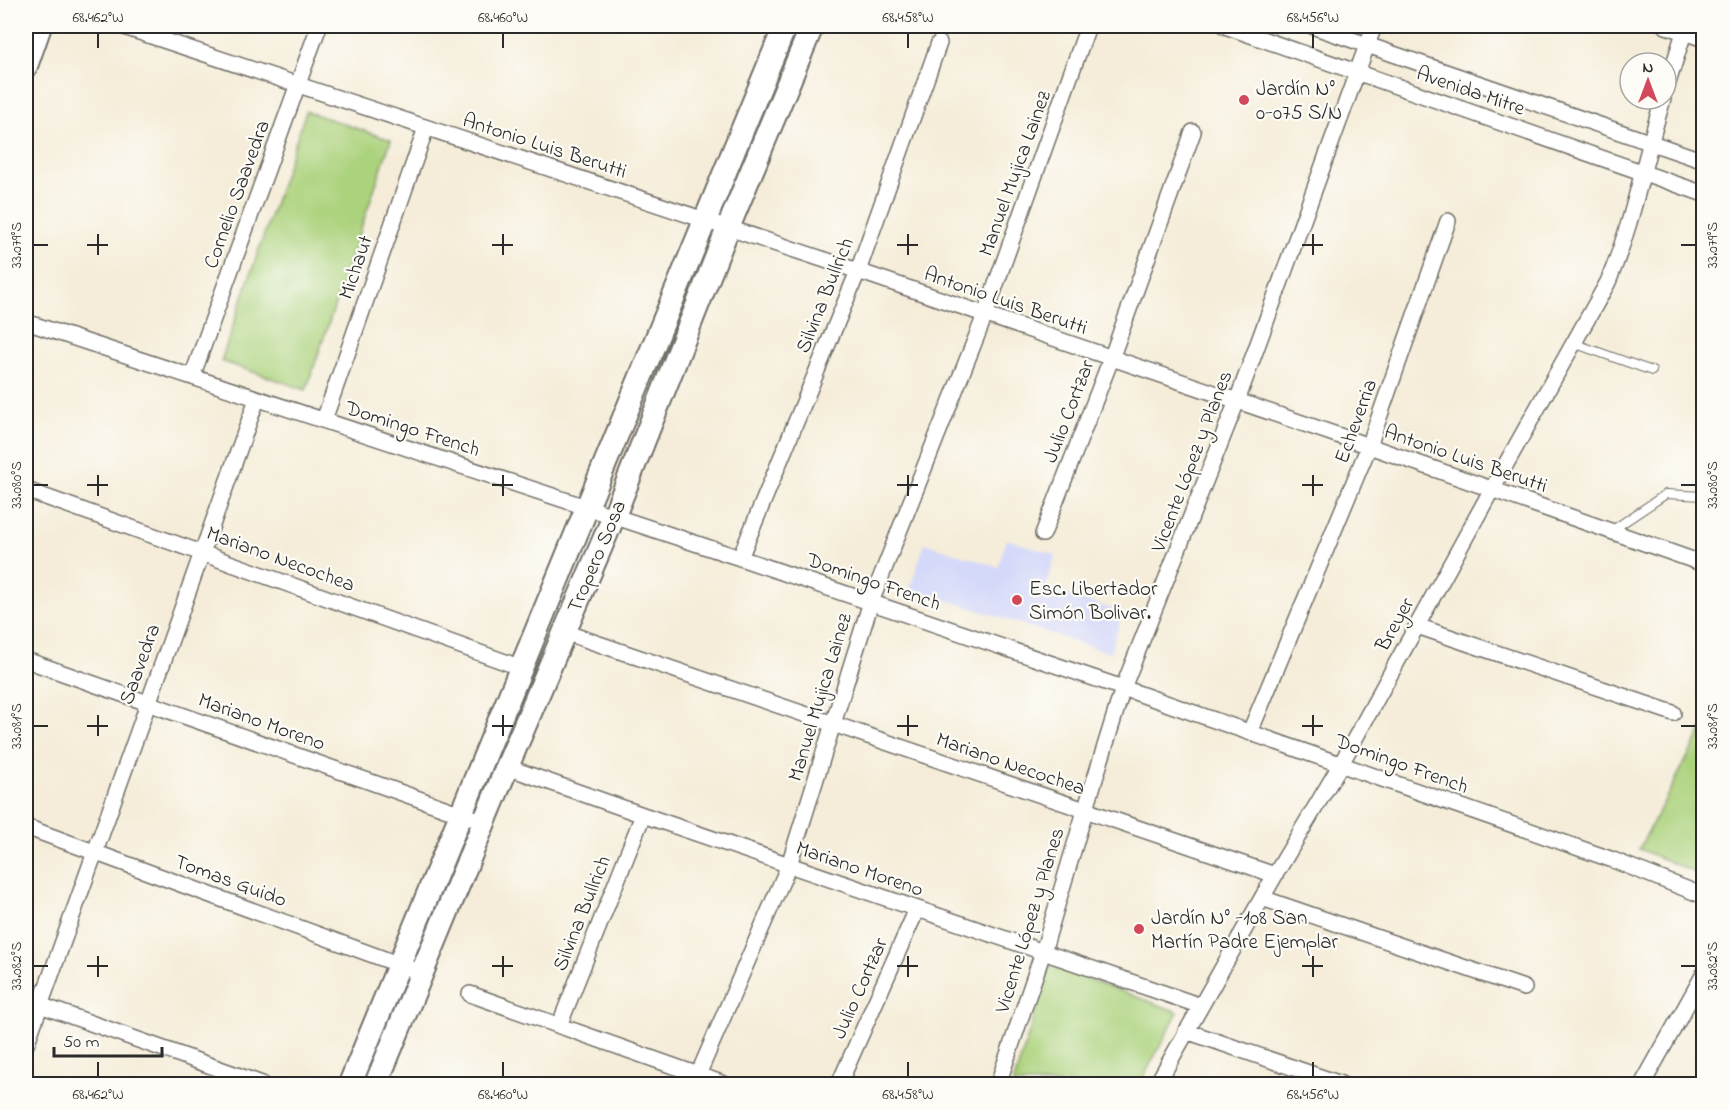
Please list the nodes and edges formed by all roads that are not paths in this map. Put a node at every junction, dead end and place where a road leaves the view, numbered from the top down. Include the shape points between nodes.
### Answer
1 (40, 26) edge
2 (121, 26) edge
3 (320, 26) edge
4 (785, 26) edge
5 (812, 26) edge
6 (1088, 26) edge
7 (1225, 26) edge
8 (1312, 26) edge
9 (1374, 26) edge
10 (1666, 26) edge
11 (1685, 29) edge
12 (1704, 39) edge
13 (939, 43) dead end
14 (1367, 44) junction
15 (1678, 51) edge
16 (26, 66) edge
17 (1357, 72) junction
18 (298, 84) junction
19 (1659, 111) edge
20 (426, 128) junction
21 (1193, 132) dead end
22 (1649, 143) junction
23 (1704, 161) edge
24 (1642, 172) junction
25 (1704, 194) edge
26 (705, 220) junction
27 (1448, 221) dead end
28 (728, 228) junction
29 (858, 271) junction
30 (986, 315) junction
31 (26, 322) edge
32 (1573, 343) junction
33 (1111, 359) junction
34 (1652, 371) dead end
35 (192, 377) junction
36 (257, 399) junction
37 (1237, 401) junction
38 (324, 420) junction
39 (1369, 446) junction
40 (1492, 489) junction
41 (26, 490) edge
42 (1704, 496) edge
43 (586, 508) junction
44 (614, 516) junction
45 (1611, 532) junction
46 (1043, 534) dead end
47 (202, 552) junction
48 (740, 558) junction
49 (1704, 564) edge
50 (871, 602) junction
51 (1417, 626) junction
52 (564, 632) junction
53 (26, 660) edge
54 (522, 668) junction
55 (1123, 688) junction
56 (148, 702) junction
57 (1672, 713) dead end
58 (833, 725) junction
59 (1250, 732) junction
60 (1341, 764) junction
61 (507, 767) junction
62 (1084, 811) junction
63 (461, 814) junction
64 (643, 815) junction
65 (484, 822) junction
66 (26, 827) edge
67 (95, 852) junction
68 (789, 865) junction
69 (1275, 875) junction
70 (1704, 896) edge
71 (1262, 898) junction
72 (917, 909) junction
73 (1043, 952) junction
74 (398, 964) junction
75 (422, 973) junction
76 (1704, 974) edge
77 (1524, 988) dead end
78 (470, 994) dead end
79 (33, 1003) edge
80 (1201, 1006) junction
81 (559, 1026) junction
82 (1186, 1031) junction
83 (26, 1045) edge
84 (698, 1075) junction
85 (1643, 1083) dead end
86 (262, 1084) edge
87 (350, 1084) edge
88 (376, 1084) edge
89 (724, 1084) edge
90 (839, 1084) edge
91 (998, 1084) edge
92 (1157, 1084) edge
93 (1341, 1084) edge

1 - 16 street
2 - 18 street, Antonio Luis Berutti
3 - 18 street, Cornelio Saavedra
4 - 26 street, Tropero Sosa
5 - 28 street, Tropero Sosa
6 - 30 street, Manuel Mujica Lainez
7 - 17 street, Avenida Mitre
8 - 14 street, Avenida Mitre
9 - 14 street, Vicente López y Planes
10 - 11 street
11 - 12 street
11 - 15 street
13 - 29 street, Silvina Bullrich
14 - 17 street, Vicente López y Planes
14 - 22 street, Avenida Mitre
17 - 24 street, Avenida Mitre
17 - 37 street, Vicente López y Planes
18 - 20 street, Antonio Luis Berutti
18 - 35 street, Cornelio Saavedra
19 - 22 street, Breyer
20 - 26 street, Antonio Luis Berutti
20 - 38 street, Michaut
21 - 33 street, Julio Cortzar
22 - 23 street, Avenida Mitre
22 - 24 street, Breyer
24 - 25 street, Avenida Mitre
24 - 32 street, Breyer via 1620,253
26 - 28 street, Antonio Luis Berutti
26 - 43 street, Tropero Sosa
27 - 39 street, Echeverria
28 - 29 street, Antonio Luis Berutti
28 - 44 street, Tropero Sosa
29 - 30 street, Antonio Luis Berutti
29 - 48 street, Silvina Bullrich
30 - 33 street, Antonio Luis Berutti
30 - 50 street, Manuel Mujica Lainez
31 - 35 street, Domingo French
32 - 34 lane
32 - 40 street, Breyer
33 - 37 street, Antonio Luis Berutti
33 - 46 street, Julio Cortzar
35 - 36 street, Domingo French
36 - 38 street, Domingo French
36 - 47 street, Saavedra
37 - 39 street, Antonio Luis Berutti
37 - 55 street, Vicente López y Planes
38 - 43 street, Domingo French
39 - 40 street, Antonio Luis Berutti
39 - 59 street, Echeverria
40 - 45 street, Antonio Luis Berutti
40 - 51 street, Breyer
41 - 47 street, Mariano Necochea
42 - 45 lane via 1666,494
43 - 44 street, Domingo French
43 - 54 street, Tropero Sosa
44 - 48 street, Domingo French
44 - 52 street, Tropero Sosa
45 - 49 street, Antonio Luis Berutti
47 - 54 street, Mariano Necochea
47 - 56 street, Saavedra
48 - 50 street, Domingo French
50 - 55 street, Domingo French
50 - 58 street, Manuel Mujica Lainez
51 - 57 street
51 - 60 street, Breyer
52 - 58 street, Mariano Necochea
52 - 61 street, Tropero Sosa
53 - 56 street, Mariano Moreno
54 - 63 street, Tropero Sosa
55 - 59 street, Domingo French
55 - 62 street, Vicente López y Planes
56 - 63 street, Mariano Moreno
56 - 67 street, Saavedra
58 - 62 street, Mariano Necochea
58 - 68 street, Manuel Mujica Lainez
59 - 60 street, Domingo French
60 - 69 street, Breyer
60 - 70 street, Domingo French
61 - 64 street, Mariano Moreno
61 - 65 street, Tropero Sosa
62 - 69 street, Mariano Necochea
62 - 73 street, Vicente López y Planes
63 - 65 street, Mariano Moreno
63 - 74 street, Tropero Sosa
64 - 68 street, Mariano Moreno
64 - 81 street, Silvina Bullrich
65 - 75 street, Tropero Sosa
66 - 67 street, Tomas Guido
67 - 74 street, Tomas Guido
67 - 79 street, Saavedra
68 - 72 street, Mariano Moreno
68 - 84 street, Manuel Mujica Lainez
69 - 71 street, Breyer
71 - 77 street
71 - 80 street, Breyer
72 - 73 street, Mariano Moreno
72 - 90 street, Julio Cortzar
73 - 80 street, Mariano Moreno
73 - 91 street, Vicente López y Planes
74 - 75 street, Tomas Guido
74 - 87 street, Tropero Sosa
75 - 88 street, Tropero Sosa
76 - 85 street
78 - 81 street
79 - 83 street, Saavedra
79 - 86 street
80 - 82 street, Breyer
81 - 84 street
82 - 92 street, Breyer
82 - 93 street
84 - 89 street

